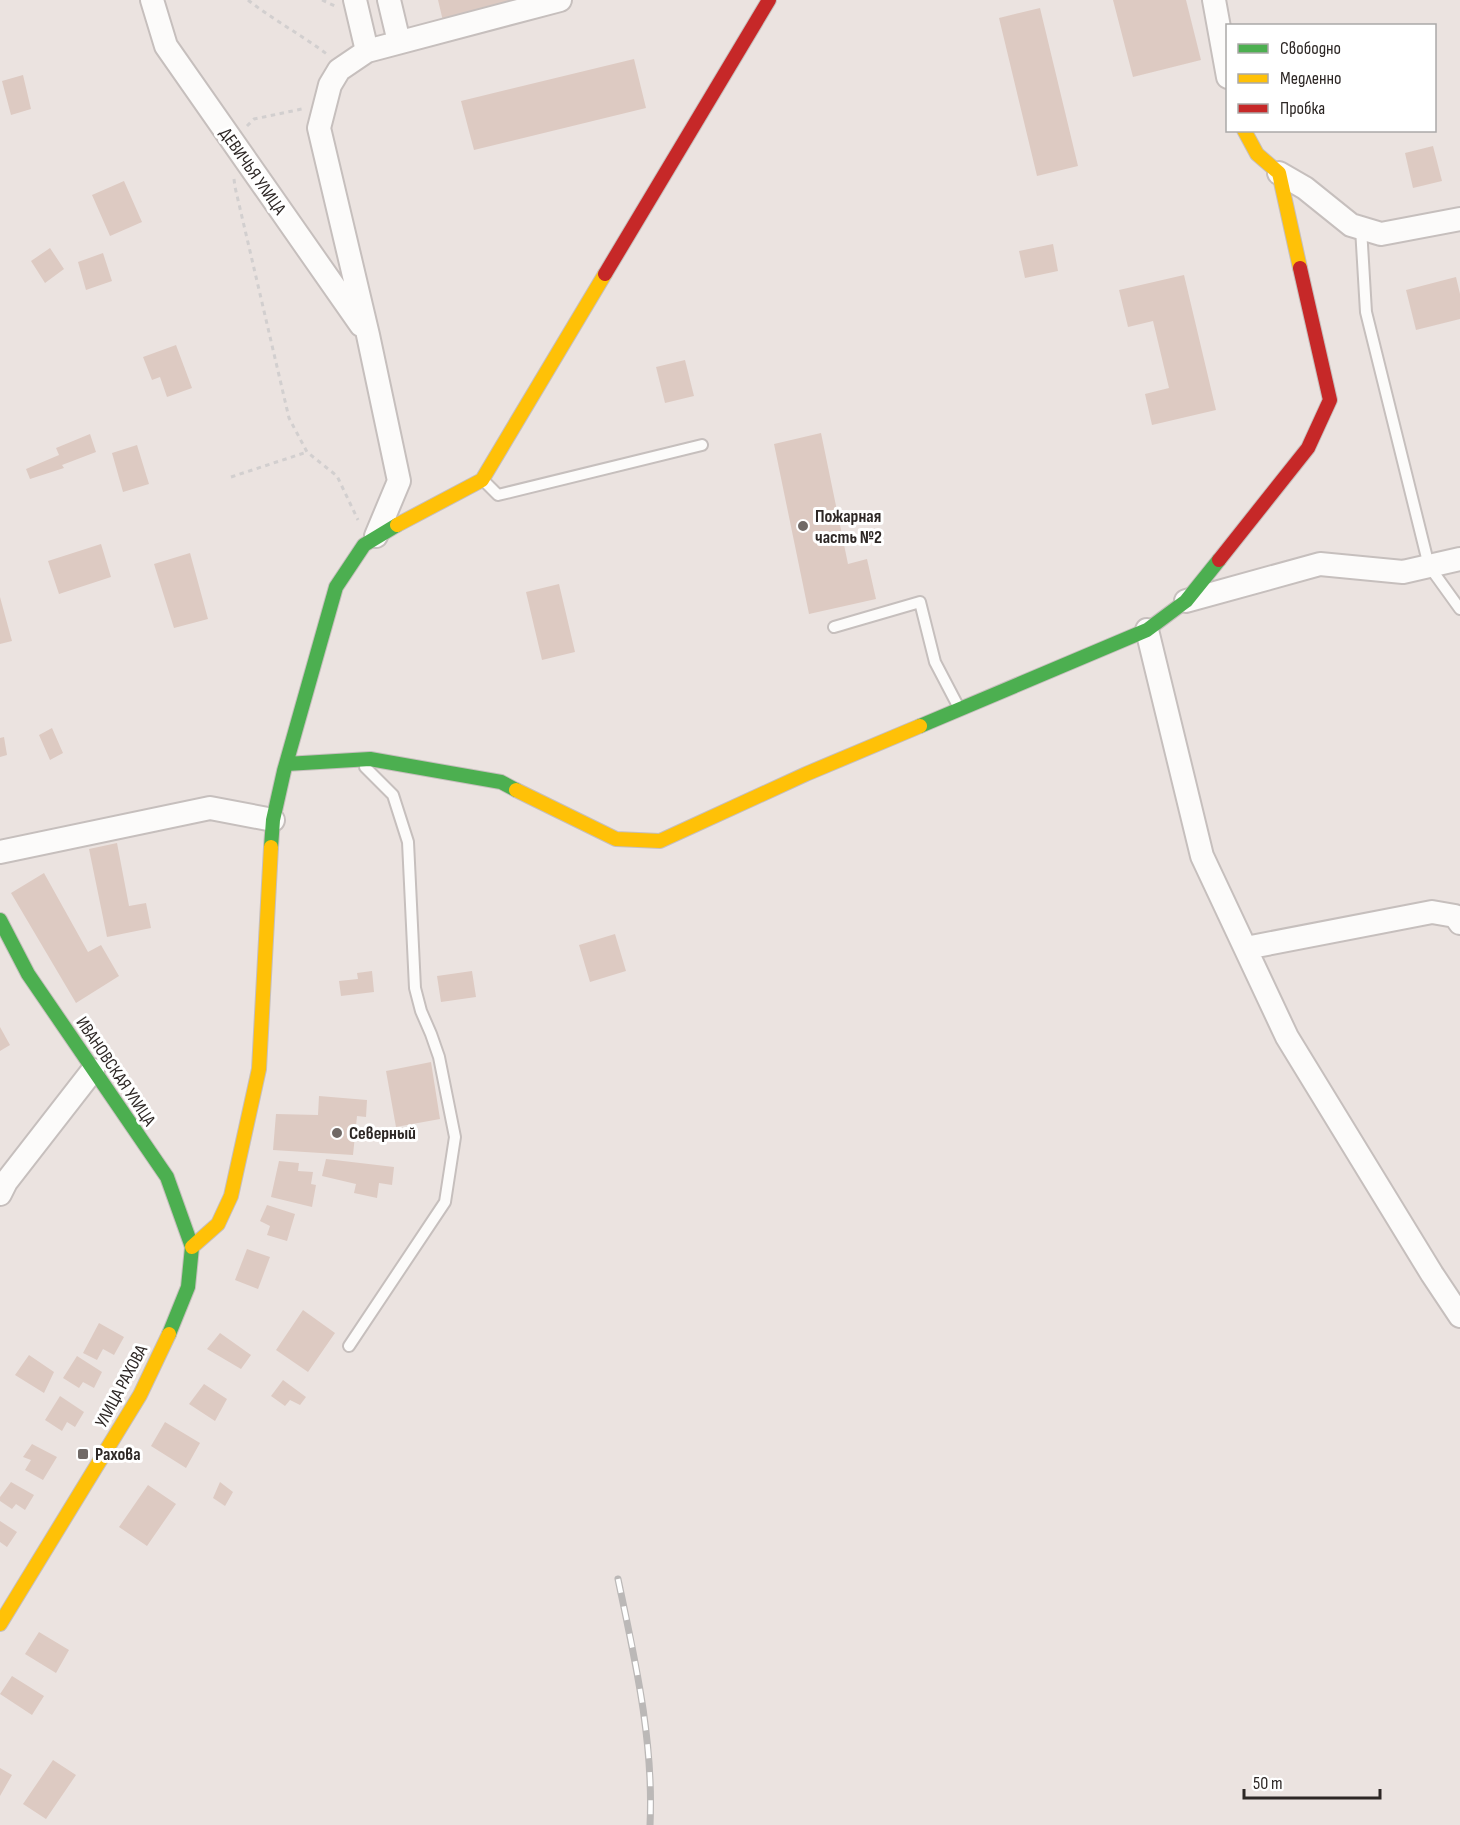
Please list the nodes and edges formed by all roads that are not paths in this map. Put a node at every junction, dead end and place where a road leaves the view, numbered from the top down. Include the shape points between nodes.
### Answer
1 (152, 0) edge
2 (355, 0) edge
3 (389, 0) edge
4 (560, 0) edge
5 (769, 0) edge
6 (1214, 0) edge
7 (399, 42) junction
8 (367, 51) junction
9 (1226, 71) edge
10 (1245, 132) edge
11 (1279, 173) junction
12 (1460, 219) edge
13 (1361, 228) junction
14 (368, 335) junction
15 (702, 445) dead end
16 (482, 480) junction
17 (370, 540) junction
18 (1460, 559) edge
19 (1429, 566) junction
20 (1186, 601) junction
21 (1460, 609) edge
22 (834, 627) dead end
23 (1147, 630) junction
24 (960, 709) junction
25 (354, 758) junction
26 (286, 764) junction
27 (273, 820) junction
28 (0, 852) edge
29 (0, 920) edge
30 (1460, 923) edge
31 (1246, 948) junction
32 (93, 1070) junction
33 (0, 1194) edge
34 (192, 1248) junction
35 (1460, 1316) edge
36 (349, 1346) dead end
37 (0, 1624) edge

1 - 14 street, ДЕВИЧЬЯ УЛИЦА via 166,46
2 - 8 street
3 - 7 street
4 - 7 street
5 - 16 street
6 - 9 street
7 - 8 street
8 - 14 street via 339,70 330,85 319,128
10 - 11 street via 1257,154
11 - 13 street via 1305,188 1351,225
11 - 20 street via 1330,400 1308,448
12 - 13 street via 1381,234
13 - 19 lane via 1366,312
14 - 17 street via 399,481
15 - 16 lane via 498,495
16 - 17 street
17 - 26 street via 336,587
18 - 19 street
19 - 20 street via 1403,573 1320,564
19 - 21 lane
20 - 23 street
22 - 24 lane via 920,602 935,662
23 - 24 street
23 - 31 street via 1202,856
24 - 25 street via 660,841 616,839 501,782
25 - 26 street
25 - 36 lane via 393,795 408,842 415,988 439,1057 455,1137 446,1202
26 - 27 street
27 - 28 street via 210,808
27 - 34 street via 259,1069 231,1196 218,1224
29 - 32 street, ИВАНОВСКАЯ УЛИЦА via 28,974
30 - 31 street via 1455,916 1432,912
31 - 35 street via 1287,1037
32 - 33 street
32 - 34 street, ИВАНОВСКАЯ УЛИЦА via 167,1177
34 - 37 street, УЛИЦА РАХОВА via 188,1287 140,1395

